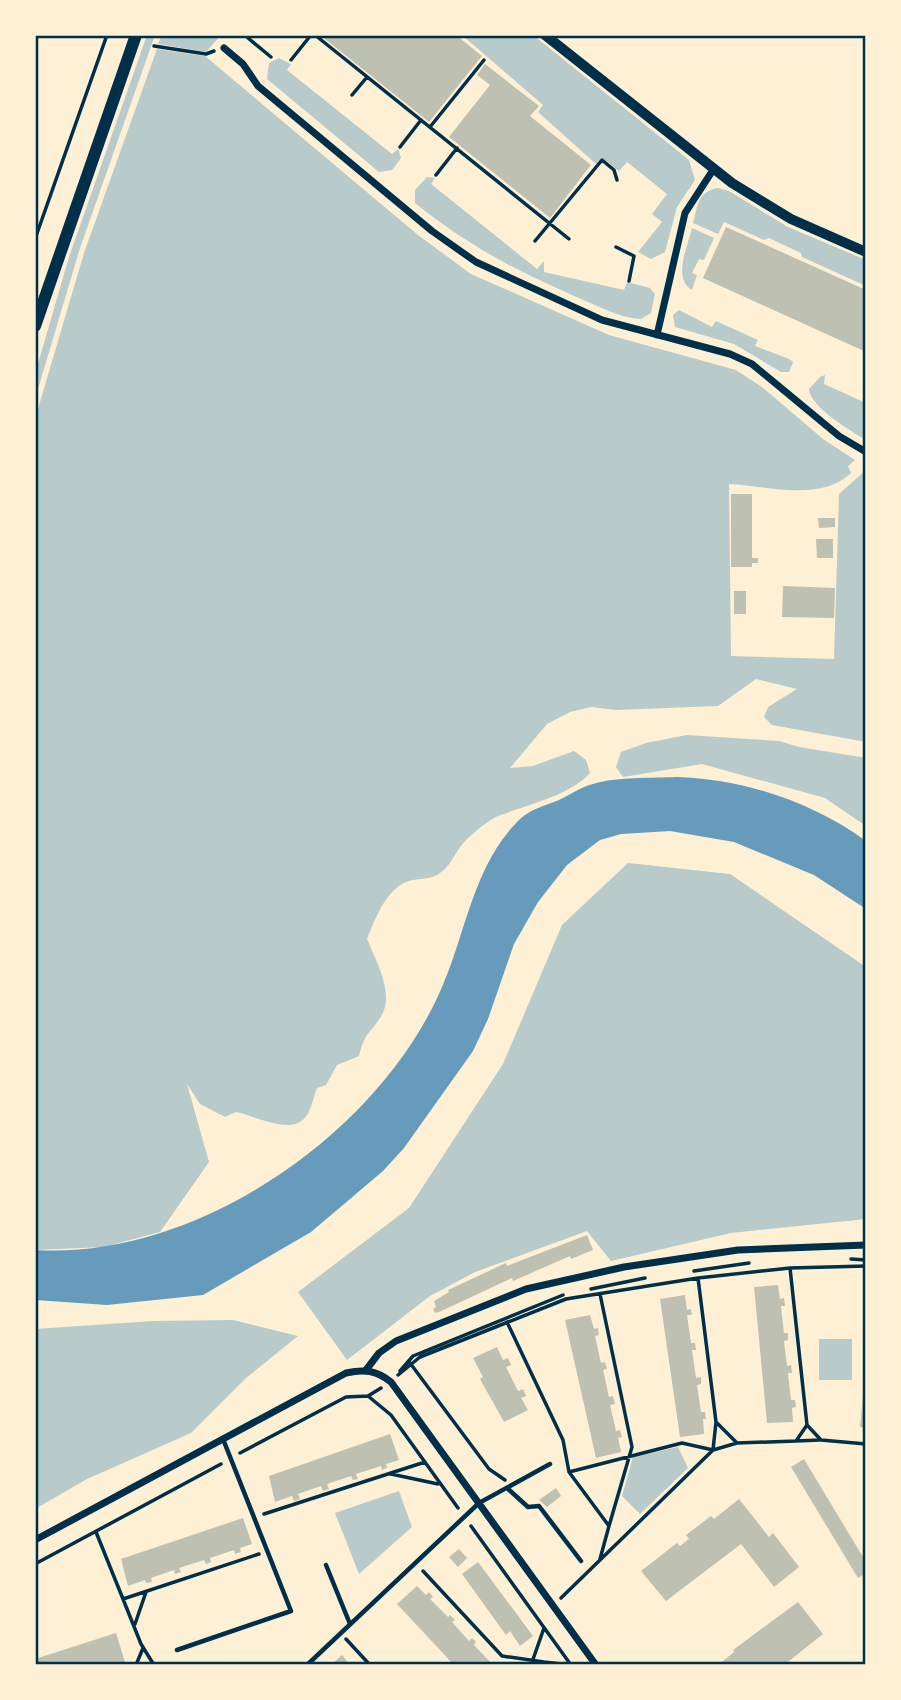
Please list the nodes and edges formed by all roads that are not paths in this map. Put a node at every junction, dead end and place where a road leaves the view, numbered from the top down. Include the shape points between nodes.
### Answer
1 (136, 35) edge
2 (545, 35) edge
3 (224, 48) road end
4 (713, 170) junction
5 (866, 252) edge
6 (35, 326) edge
7 (657, 335) junction
8 (866, 452) edge
9 (866, 1245) edge
10 (366, 1370) junction
11 (223, 1438) junction
12 (550, 1464) dead end
13 (507, 1488) junction
14 (479, 1503) junction
15 (35, 1540) edge
16 (580, 1561) dead end
17 (326, 1565) dead end
18 (350, 1624) junction
19 (177, 1650) dead end
20 (307, 1665) edge
21 (596, 1665) edge

1 - 6 main road
2 - 4 street
3 - 7 street via 258,86 459,251 571,307
4 - 5 street via 791,219
4 - 7 street via 685,213
7 - 8 street via 712,348 752,365 839,436
9 - 10 street via 738,1250 624,1267 526,1289 396,1341
10 - 11 street via 346,1373
10 - 14 street via 391,1381
11 - 15 street
11 - 19 lane via 291,1611
12 - 13 lane
13 - 14 lane
13 - 16 lane via 528,1507 538,1506
14 - 18 lane
14 - 21 street
17 - 18 lane
18 - 20 lane

